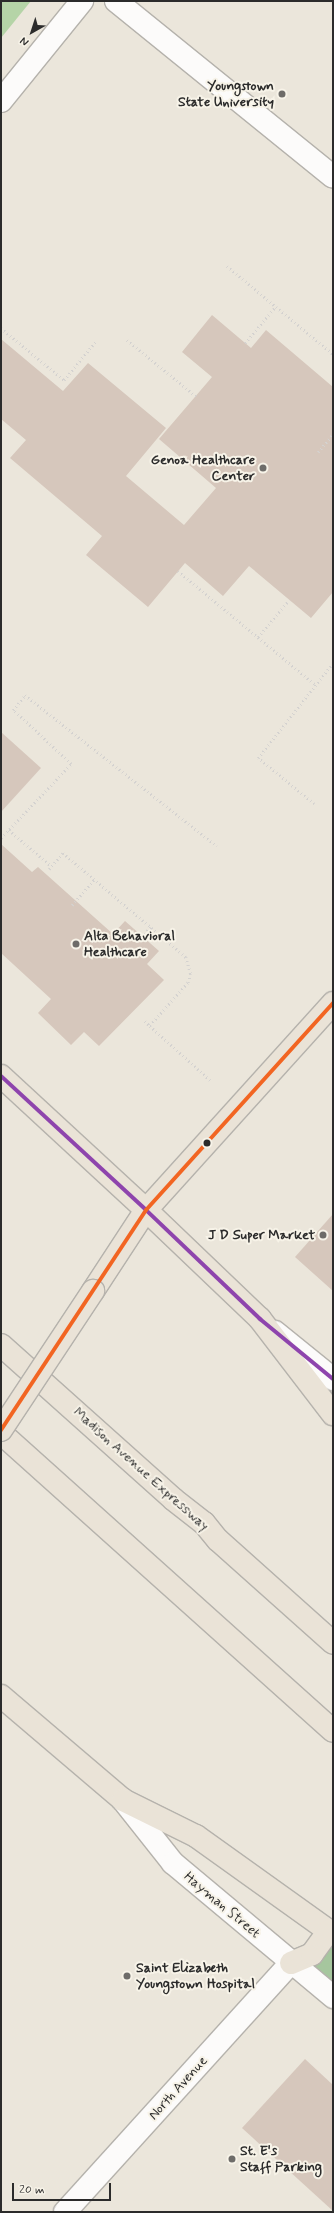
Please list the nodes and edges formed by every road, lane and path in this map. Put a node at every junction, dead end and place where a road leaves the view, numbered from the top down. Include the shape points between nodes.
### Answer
1 (82, 1) edge
2 (116, 1) edge
3 (1, 101) edge
4 (333, 177) edge
5 (227, 266) dead end
6 (276, 306) junction
7 (1, 328) edge
8 (127, 340) dead end
9 (96, 341) dead end
10 (245, 343) dead end
11 (333, 354) edge
12 (196, 396) dead end
13 (333, 434) edge
14 (318, 452) dead end
15 (178, 571) dead end
16 (289, 600) dead end
17 (258, 637) junction
18 (333, 663) edge
19 (316, 685) junction
20 (314, 804) dead end
21 (9, 830) junction
22 (1, 838) edge
23 (217, 846) dead end
24 (51, 866) junction
25 (49, 870) dead end
26 (94, 880) junction
27 (72, 905) dead end
28 (150, 927) junction
29 (142, 936) dead end
30 (333, 1003) edge
31 (145, 1021) dead end
32 (150, 1026) junction
33 (1, 1076) edge
34 (210, 1080) dead end
35 (146, 1210) junction
36 (260, 1319) junction
37 (1, 1345) edge
38 (333, 1379) edge
39 (333, 1414) edge
40 (1, 1432) edge
41 (333, 1643) edge
42 (1, 1696) edge
43 (333, 1731) edge
44 (124, 1800) junction
45 (331, 1932) edge
46 (290, 1963) junction
47 (333, 1998) edge
48 (65, 2212) edge

1 - 3 street
2 - 4 street
5 - 6 path
6 - 10 path
6 - 11 path
7 - 9 path via 64,380
8 - 12 path
13 - 14 path
15 - 17 path
16 - 17 path
17 - 19 path
18 - 19 path
19 - 20 path via 258,758
21 - 22 path
21 - 23 path via 71,764 13,710 25,695
21 - 24 path
24 - 25 path
24 - 26 path via 63,853
26 - 27 path
26 - 28 path
28 - 29 path
28 - 32 path via 186,957 191,974 188,983
30 - 35 main road
31 - 32 path
32 - 34 path
33 - 35 main road
35 - 36 main road
35 - 40 main road, bridge
36 - 38 street
36 - 39 main road
37 - 41 main road, Madison Avenue Expressway via 173,1499 204,1523 218,1540
40 - 43 main road
42 - 44 main road
44 - 45 main road via 196,1836
44 - 46 street, Hayman Street via 173,1864
45 - 46 main road via 312,1954
46 - 47 street, Hayman Street
46 - 48 street, North Avenue

